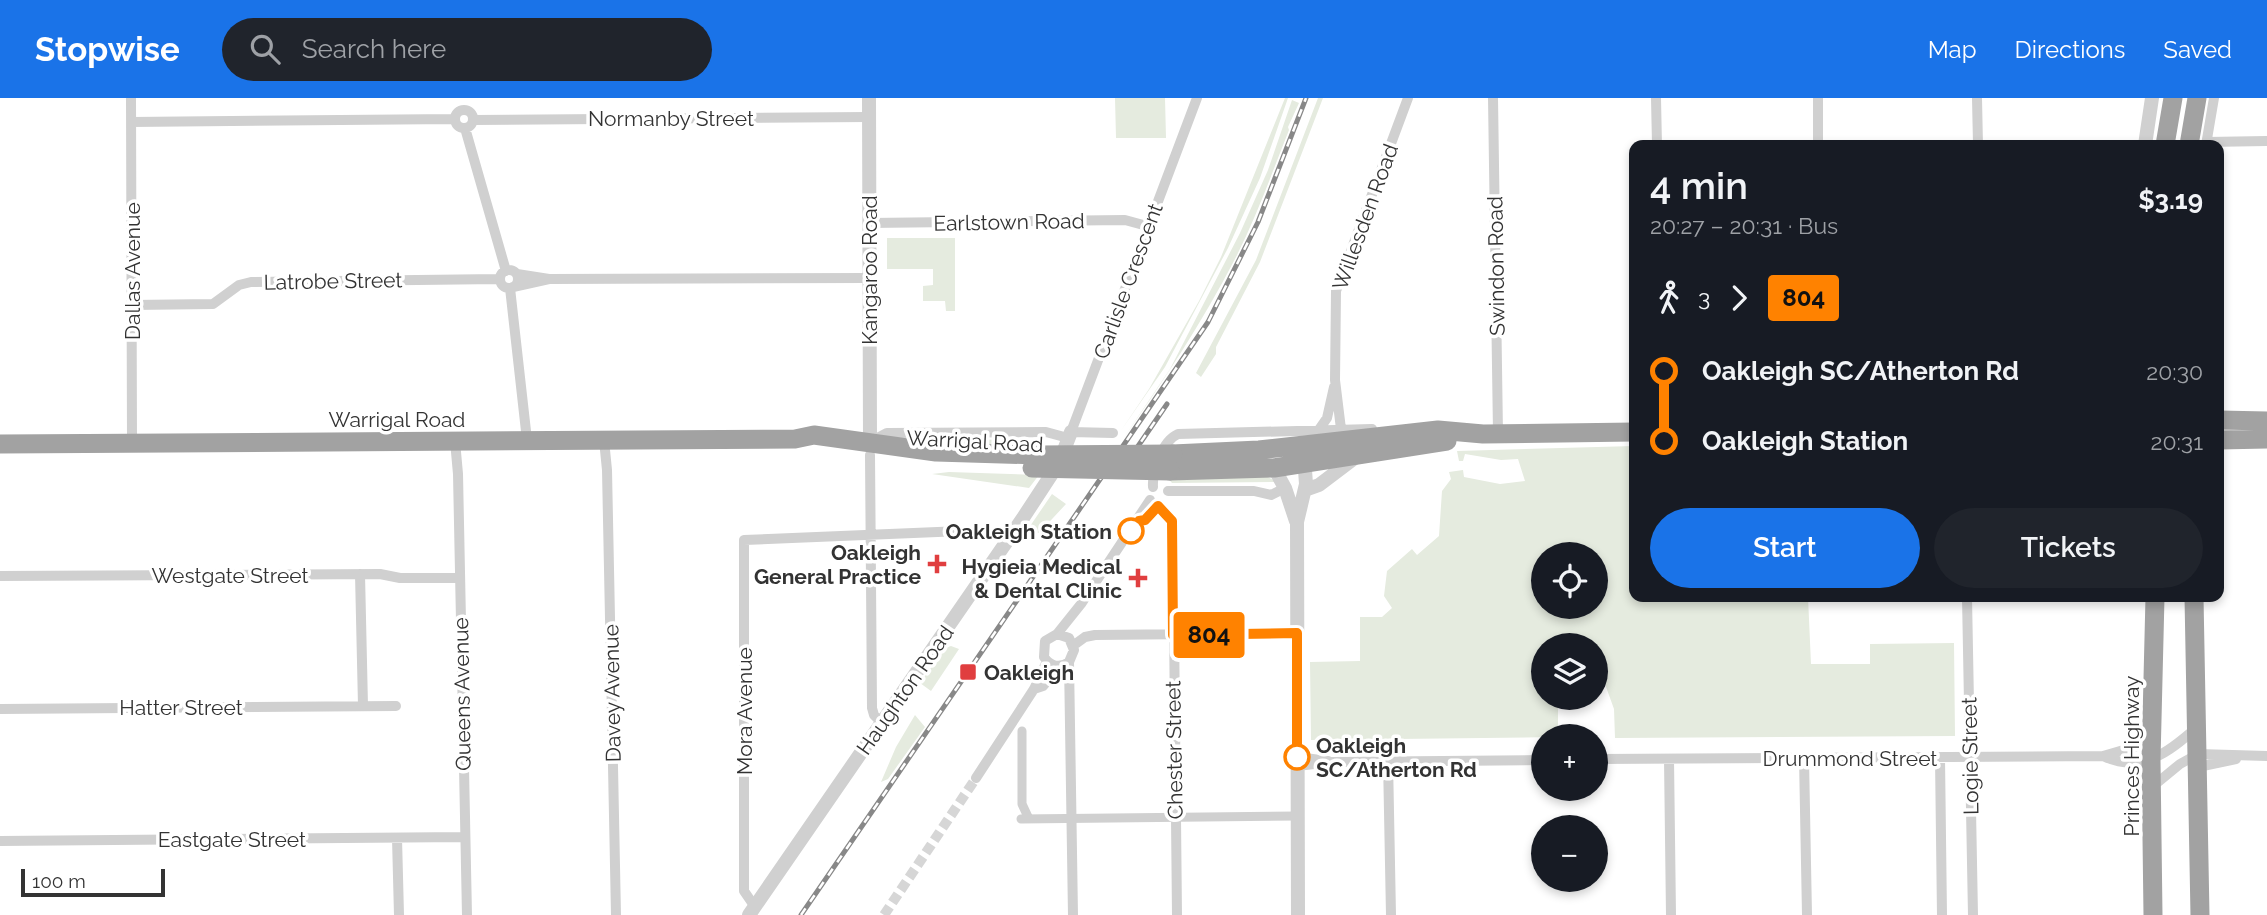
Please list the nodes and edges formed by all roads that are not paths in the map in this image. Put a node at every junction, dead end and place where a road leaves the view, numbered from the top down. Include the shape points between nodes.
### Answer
1 (131, 98) edge
2 (459, 98) edge
3 (869, 98) edge
4 (1196, 98) edge
5 (1408, 98) edge
6 (1493, 98) edge
7 (1656, 98) edge
8 (1818, 98) edge
9 (1977, 98) edge
10 (2152, 98) edge
11 (2173, 98) edge
12 (2197, 98) edge
13 (2214, 98) edge
14 (458, 115) junction
15 (869, 117) junction
16 (131, 122) junction
17 (469, 124) junction
18 (1657, 140) edge
19 (1818, 140) edge
20 (1978, 140) edge
21 (2146, 140) edge
22 (2166, 140) edge
23 (2201, 140) edge
24 (2202, 140) edge
25 (2267, 141) edge
26 (2224, 143) edge
27 (869, 223) junction
28 (1147, 226) junction
29 (507, 275) junction
30 (869, 278) junction
31 (549, 279) junction
32 (512, 288) junction
33 (132, 304) junction
34 (1335, 380) junction
35 (2224, 420) edge
36 (2267, 421) edge
37 (1341, 429) junction
38 (1318, 431) junction
39 (1629, 432) edge
40 (1113, 433) dead end
41 (1490, 434) junction
42 (1070, 435) junction
43 (1388, 435) junction
44 (2267, 439) edge
45 (524, 440) junction
46 (607, 440) junction
47 (458, 441) junction
48 (132, 443) junction
49 (2225, 443) edge
50 (0, 444) edge
51 (870, 449) junction
52 (1302, 455) junction
53 (1357, 456) junction
54 (1059, 463) joint
55 (1274, 468) junction
56 (1165, 475) junction
57 (1285, 488) junction
58 (1305, 490) junction
59 (1156, 504) junction
60 (1297, 522) junction
61 (870, 533) junction
62 (1008, 540) junction
63 (360, 574) junction
64 (0, 576) edge
65 (460, 578) junction
66 (1968, 602) edge
67 (2155, 602) edge
68 (2194, 602) edge
69 (1081, 604) junction
70 (1297, 633) junction
71 (1057, 634) junction
72 (1173, 635) junction
73 (1071, 642) junction
74 (1047, 661) junction
75 (1064, 664) junction
76 (1034, 689) junction
77 (363, 706) junction
78 (396, 706) dead end
79 (0, 709) edge
80 (887, 717) junction
81 (2198, 726) junction
82 (1022, 732) dead end
83 (2151, 751) junction
84 (2103, 756) junction
85 (2267, 756) edge
86 (1970, 757) junction
87 (1804, 758) junction
88 (1940, 758) junction
89 (1608, 759) edge
90 (1669, 759) junction
91 (1531, 760) edge
92 (1297, 761) junction
93 (1388, 761) junction
94 (2198, 761) junction
95 (976, 778) tunnel mouth
96 (2152, 787) junction
97 (1297, 816) junction
98 (1175, 817) junction
99 (1072, 818) junction
100 (465, 837) junction
101 (397, 838) junction
102 (0, 841) edge
103 (756, 906) edge
104 (399, 915) edge
105 (467, 915) edge
106 (616, 915) edge
107 (1073, 915) edge
108 (1177, 915) edge
109 (1298, 915) edge
110 (1391, 915) edge
111 (1671, 915) edge
112 (1807, 915) edge
113 (1942, 915) edge
114 (1973, 915) edge
115 (2153, 915) edge
116 (2200, 915) edge

1 - 16 street, Dallas Avenue
2 - 14 street
3 - 15 street, Kangaroo Road
4 - 28 street, Carlisle Crescent
5 - 34 street, Willesden Road via 1336,291
6 - 41 street, Swindon Road
7 - 18 street
8 - 19 street
9 - 20 street
10 - 21 street
11 - 22 highway
12 - 23 highway
13 - 24 street
14 - 16 street
14 - 17 street via 470,112
15 - 17 street, Normanby Street
15 - 27 street, Kangaroo Road
16 - 33 street, Dallas Avenue
17 - 29 street
25 - 26 street
27 - 28 street, Earlstown Road via 1125,220
27 - 30 street, Kangaroo Road
28 - 42 street, Carlisle Crescent
29 - 31 street, Latrobe Street
29 - 32 street via 518,282
29 - 33 street, Latrobe Street via 251,282 213,304
30 - 31 street, Latrobe Street
30 - 51 street, Kangaroo Road
31 - 32 street, Latrobe Street
32 - 45 street
33 - 48 street, Dallas Avenue
34 - 37 street, Willesden Road
34 - 38 street, Willesden Road via 1327,418
35 - 36 highway
37 - 38 street, Warrigal Road
37 - 43 street, Warrigal Road via 1374,429
38 - 56 street, Warrigal Road via 1178,434 1165,444
39 - 41 highway, Warrigal Road
40 - 42 street, Warrigal Road
41 - 43 highway, Warrigal Road via 1438,430
41 - 53 highway, Warrigal Road
42 - 51 street, Warrigal Road via 887,433
42 - 54 street, Carlisle Crescent
43 - 52 highway, Warrigal Road
44 - 49 highway
45 - 46 highway, Warrigal Road
45 - 47 highway, Warrigal Road
46 - 51 highway, Warrigal Road via 795,439 813,446
46 - 106 street, Davey Avenue
47 - 48 highway, Warrigal Road
47 - 65 street, Queens Avenue
48 - 50 highway, Warrigal Road
51 - 56 highway, Warrigal Road, bridge
51 - 61 street
52 - 53 highway, Warrigal Road
52 - 55 highway, Warrigal Road
52 - 56 highway, Warrigal Road
52 - 58 street
53 - 58 street
54 - 62 street, Haughton Road
55 - 56 highway, Warrigal Road
55 - 57 street
56 - 57 street via 1271,495
56 - 59 street
56 - 59 street via 1167,499
57 - 60 street
58 - 60 street
59 - 69 street
59 - 72 street, Chester Street via 1173,526
60 - 70 street
61 - 62 street via 986,530
61 - 80 street via 872,702
61 - 103 street, Mora Avenue via 744,540 745,882
62 - 80 street, Haughton Road
63 - 64 street, Westgate Street
63 - 65 street, Westgate Street
63 - 77 street
65 - 100 street, Queens Avenue
66 - 86 street, Logie Street
67 - 83 highway, Princes Highway
68 - 81 highway
69 - 71 street
69 - 73 street
70 - 72 street
70 - 92 street
71 - 73 street
71 - 74 street via 1043,646
72 - 73 street via 1095,635
72 - 98 street, Chester Street
73 - 75 street via 1074,654
74 - 75 street
74 - 76 street
75 - 76 street
75 - 99 street
76 - 95 street
77 - 78 street, Hatter Street
77 - 79 street, Hatter Street
80 - 103 street, Haughton Road
81 - 83 street, Drummond Street via 2167,754
81 - 94 highway
82 - 99 street via 1025,819
83 - 84 street, Drummond Street
83 - 84 street, Drummond Street via 2110,760
83 - 96 highway, Princes Highway
84 - 86 street, Drummond Street
85 - 94 street
86 - 88 street, Drummond Street
86 - 114 street, Logie Street
87 - 88 street, Drummond Street
87 - 90 street, Drummond Street
87 - 112 street
88 - 113 street, Logie Street
89 - 90 street, Drummond Street
90 - 111 street
91 - 93 street
92 - 93 street
92 - 97 street
93 - 110 street
94 - 96 street via 2180,764
94 - 116 highway
96 - 115 highway, Princes Highway
97 - 98 street
97 - 109 street
98 - 99 street
98 - 108 street, Chester Street
99 - 107 street
100 - 101 street, Eastgate Street
100 - 105 street, Queens Avenue
101 - 102 street, Eastgate Street
101 - 104 street

